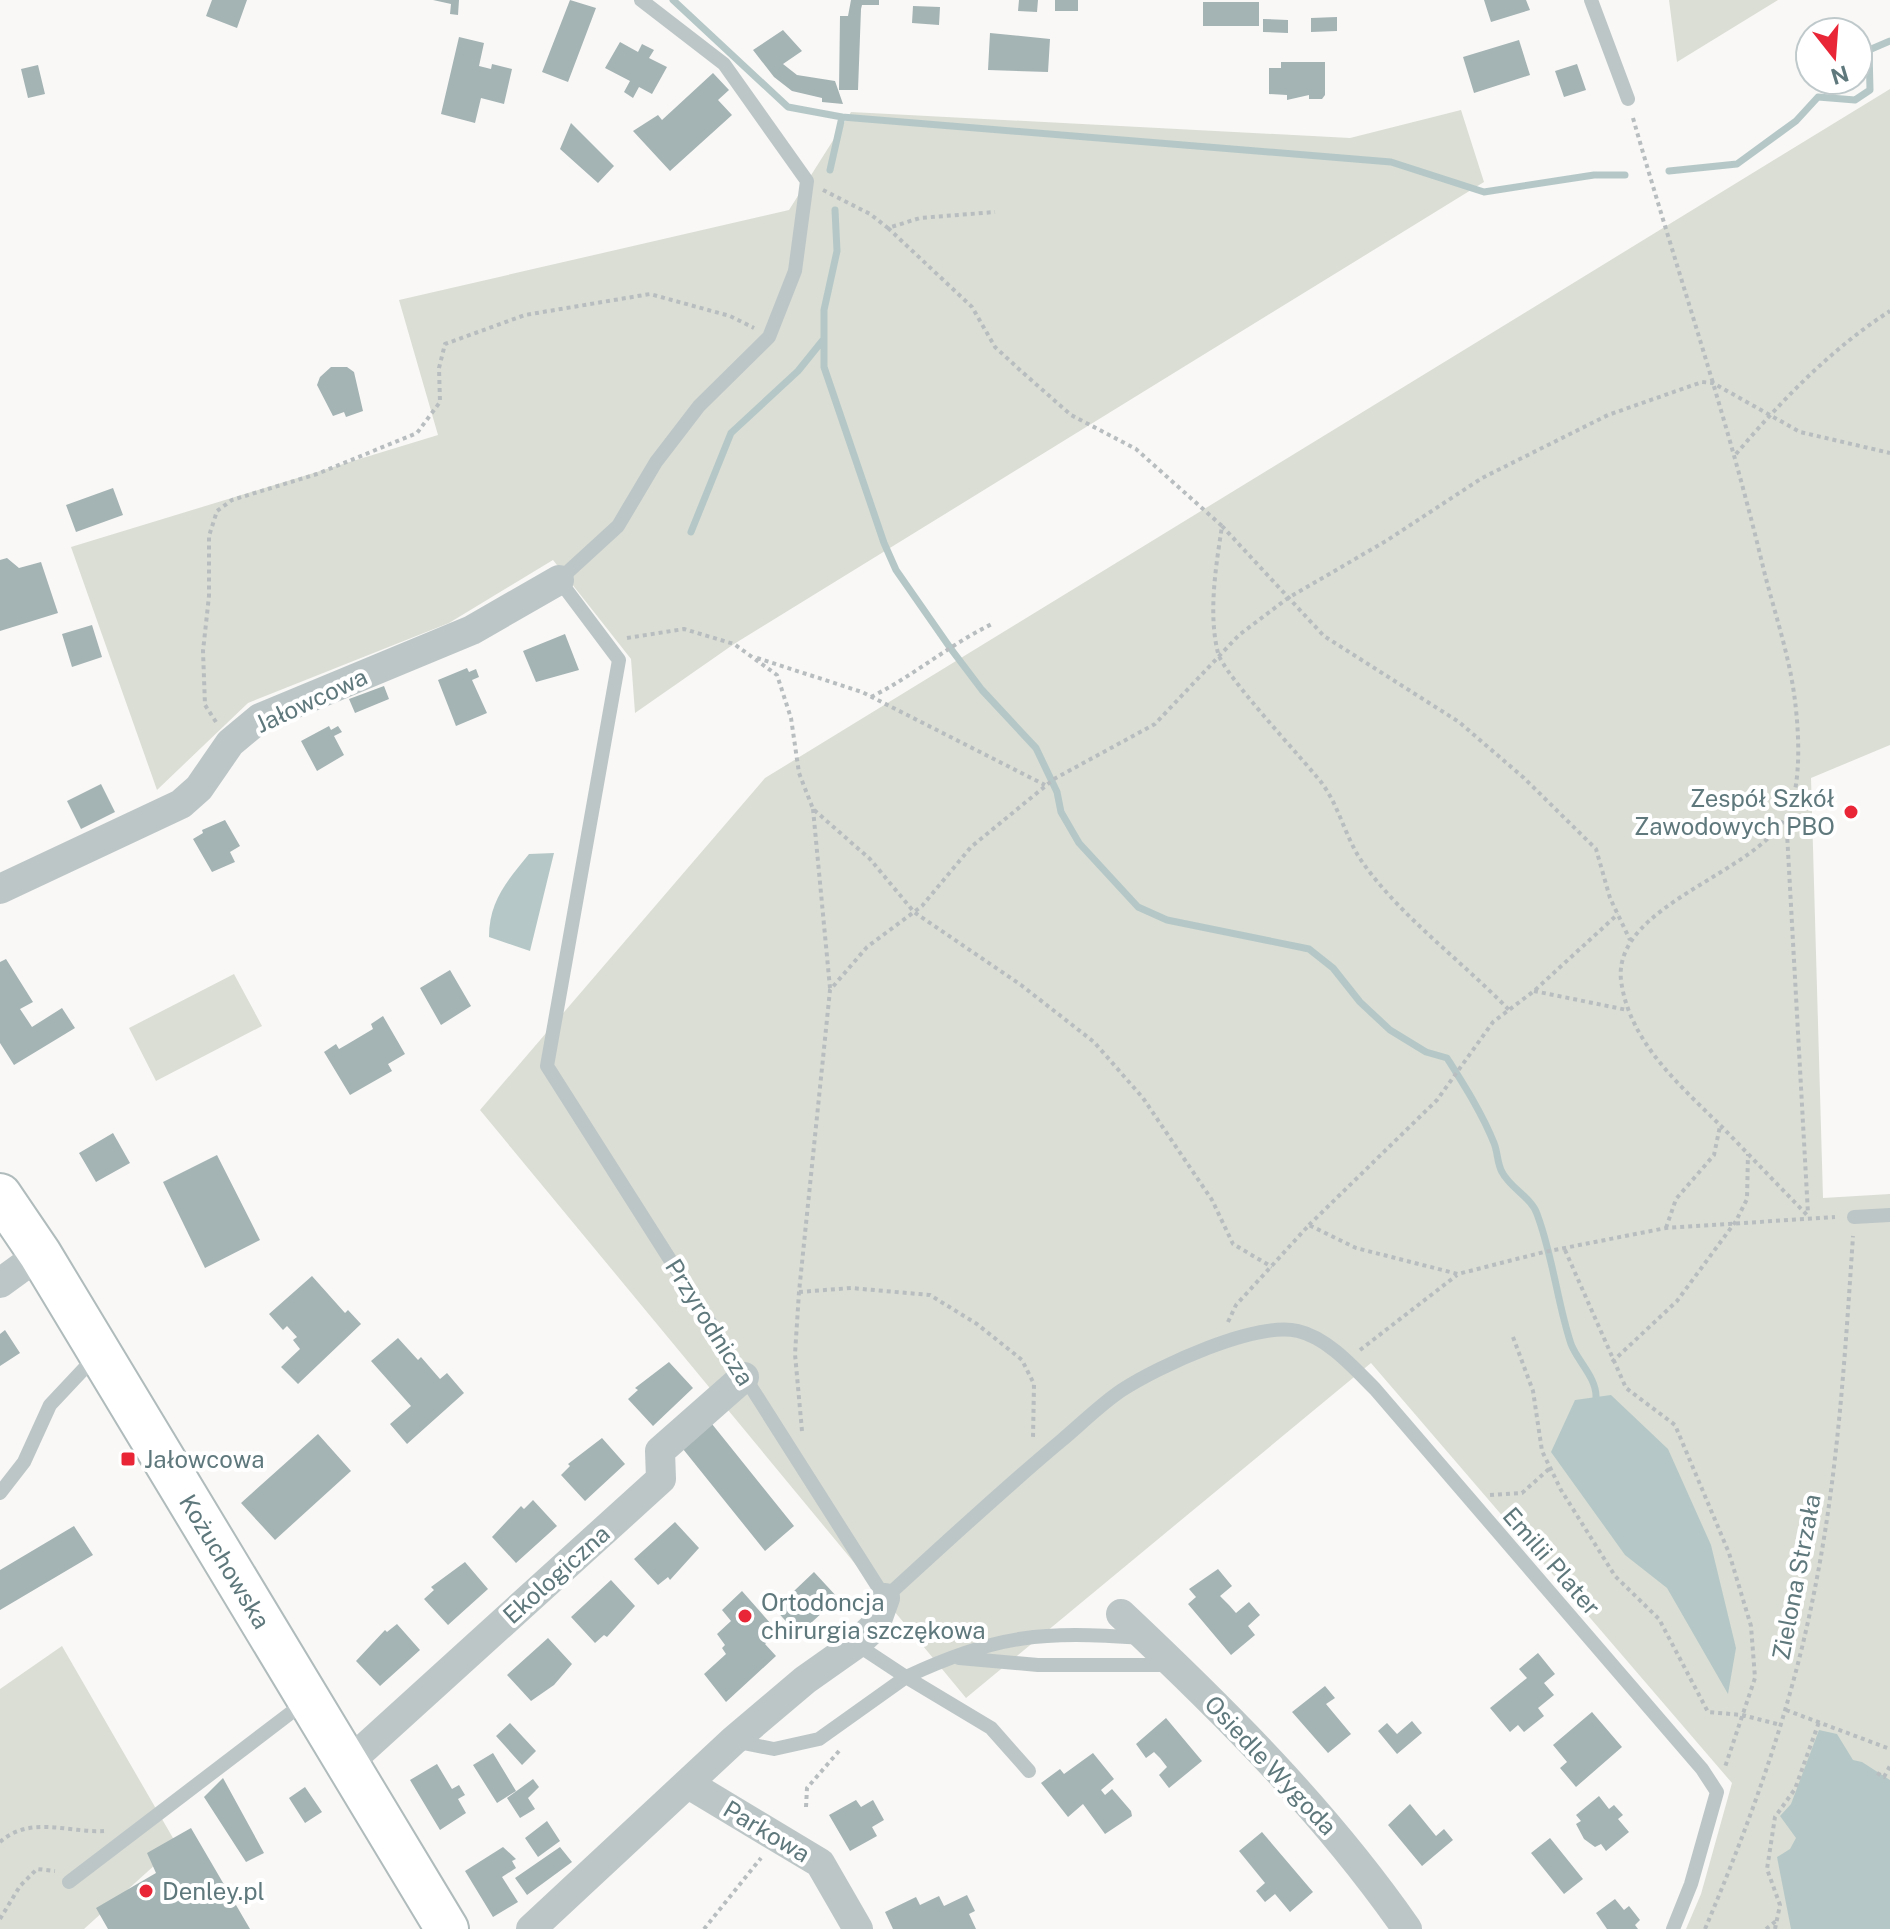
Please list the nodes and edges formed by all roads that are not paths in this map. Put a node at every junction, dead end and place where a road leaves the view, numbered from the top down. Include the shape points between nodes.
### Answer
1 (641, 0) edge
2 (1591, 0) edge
3 (1628, 99) road end
4 (559, 580) junction
5 (0, 889) edge
6 (0, 1195) edge
7 (1890, 1215) edge
8 (1854, 1217) road end
9 (40, 1254) junction
10 (0, 1283) edge
11 (100, 1353) junction
12 (744, 1377) junction
13 (0, 1493) edge
14 (885, 1598) junction
15 (1121, 1614) dead end
16 (1147, 1639) junction
17 (856, 1644) junction
18 (948, 1657) junction
19 (1175, 1665) junction
20 (906, 1677) junction
21 (308, 1699) junction
22 (733, 1741) junction
23 (347, 1764) junction
24 (1029, 1771) dead end
25 (690, 1785) junction
26 (69, 1882) road end
27 (446, 1929) edge
28 (531, 1929) edge
29 (858, 1929) edge
30 (1407, 1929) edge
31 (1673, 1929) edge

1 - 4 lane via 724,64 807,181 795,271 769,337 699,406 656,462 618,526
2 - 3 lane
4 - 5 street, Jałowcowa via 472,630 260,718 229,745 181,804
4 - 12 lane, Przyrodnicza via 619,660 547,1066
6 - 9 main road, Kożuchowska
7 - 8 lane
9 - 10 street
9 - 11 main road, Kożuchowska
11 - 13 lane via 50,1405 24,1462
11 - 21 main road, Kożuchowska
12 - 14 lane, Przyrodnicza
12 - 23 street, Ekologiczna via 660,1451 661,1479
14 - 17 street via 875,1626
14 - 31 lane, Emilii Plater via 1123,1389 1217,1344 1269,1329 1298,1331 1343,1358 1375,1389 1717,1792
15 - 16 street, Osiedle Wygoda
16 - 18 lane via 1070,1633 1013,1637
16 - 19 street, Osiedle Wygoda
17 - 20 lane
17 - 22 street
18 - 19 lane via 1038,1665
18 - 20 lane
19 - 30 street, Osiedle Wygoda via 1276,1765
20 - 22 lane via 819,1739 774,1749
20 - 24 lane via 991,1728
21 - 23 main road, Kożuchowska
21 - 26 lane
22 - 25 street
23 - 27 main road, Kożuchowska
25 - 28 street
25 - 29 street, Parkowa via 820,1863

